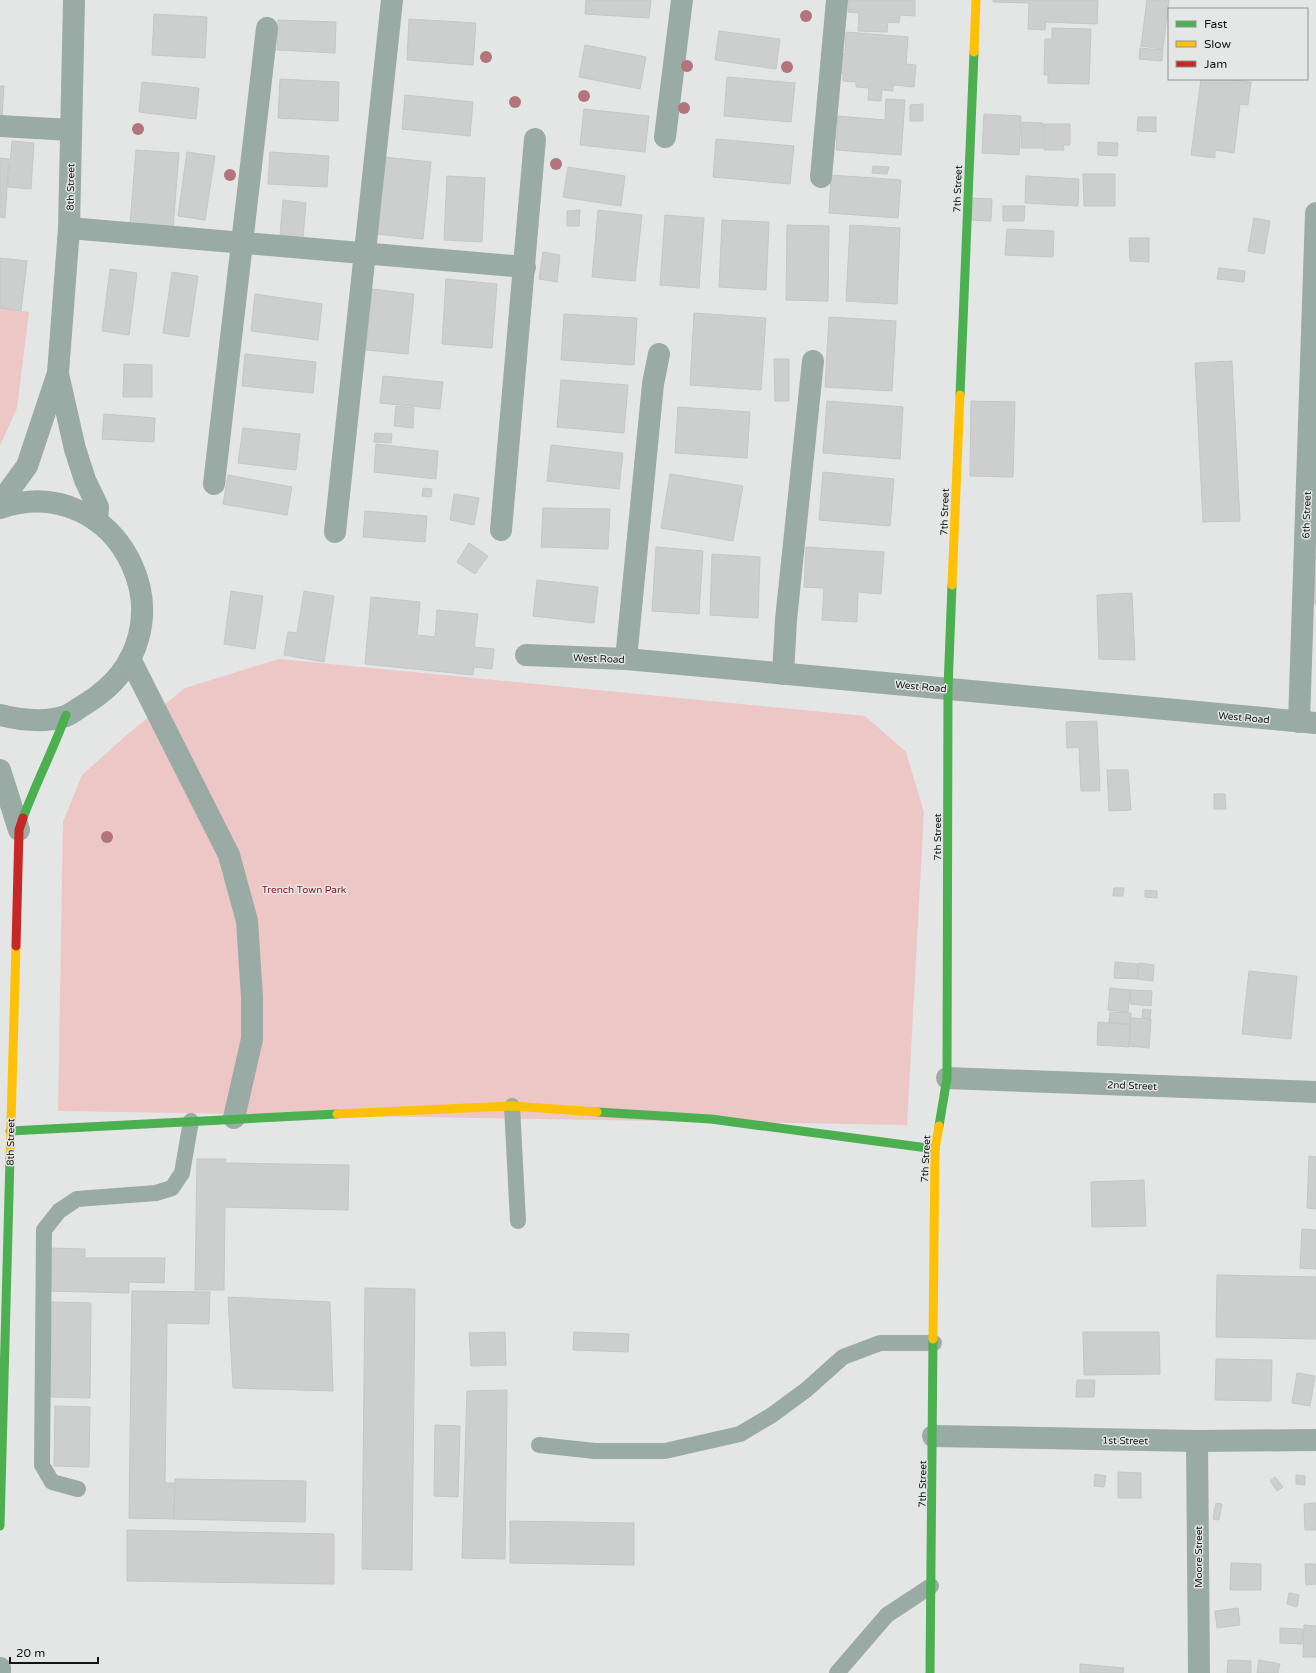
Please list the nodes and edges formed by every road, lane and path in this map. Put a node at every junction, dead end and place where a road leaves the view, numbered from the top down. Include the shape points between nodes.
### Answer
1 (74, 0) edge
2 (392, 0) edge
3 (682, 0) edge
4 (837, 0) edge
5 (976, 0) edge
6 (267, 28) dead end
7 (0, 126) edge
8 (71, 130) junction
9 (665, 137) dead end
10 (535, 139) dead end
11 (821, 177) dead end
12 (1316, 213) edge
13 (70, 228) junction
14 (242, 243) junction
15 (366, 254) junction
16 (525, 268) junction
17 (659, 354) dead end
18 (813, 361) dead end
19 (58, 373) junction
20 (214, 484) dead end
21 (0, 503) edge
22 (0, 508) edge
23 (97, 520) junction
24 (501, 530) dead end
25 (335, 532) dead end
26 (526, 655) dead end
27 (626, 658) junction
28 (130, 659) junction
29 (783, 674) junction
30 (948, 688) junction
31 (0, 715) edge
32 (66, 716) junction
33 (1308, 723) edge
34 (0, 770) edge
35 (19, 830) junction
36 (947, 1078) junction
37 (1316, 1092) edge
38 (512, 1106) junction
39 (234, 1118) junction
40 (191, 1121) junction
41 (10, 1130) junction
42 (935, 1150) junction
43 (4, 1203) edge
44 (518, 1221) dead end
45 (934, 1343) junction
46 (933, 1436) junction
47 (1316, 1440) edge
48 (1197, 1441) junction
49 (539, 1445) dead end
50 (78, 1489) dead end
51 (0, 1526) edge
52 (931, 1586) junction
53 (0, 1668) edge
54 (0, 1673) edge
55 (837, 1673) edge
56 (930, 1673) edge
57 (1199, 1673) edge

1 - 8 street, 8th Street
2 - 15 street
3 - 9 street
4 - 11 street
5 - 30 street, 7th Street
6 - 14 street
7 - 8 street
8 - 13 street, 8th Street
10 - 16 street
12 - 33 street, 6th Street
13 - 14 street
13 - 19 street, 8th Street
14 - 15 street
14 - 20 street
15 - 16 street
15 - 25 street
16 - 24 street
17 - 27 street via 653,384
18 - 29 street via 786,620
19 - 21 street via 27,466
19 - 23 street via 75,449 85,480 98,507
22 - 23 street via 22,503 51,503 68,507
23 - 28 street via 114,537 127,556 142,596 139,638
26 - 27 street, West Road
27 - 29 street, West Road
28 - 32 street via 120,676 104,692
28 - 39 street via 229,855 247,921 252,1039
29 - 30 street, West Road
30 - 33 street, West Road
30 - 36 street, 7th Street
31 - 32 street via 30,720
32 - 35 street, 8th Street
34 - 35 street
35 - 41 street, 8th Street
36 - 37 street, 2nd Street
36 - 42 street, 7th Street
38 - 39 street
38 - 42 street via 711,1119
38 - 44 lane
39 - 40 street
40 - 41 street
40 - 50 lane via 182,1173 172,1188 156,1193 77,1199 59,1211 44,1230 42,1465 52,1482
41 - 43 street, 8th Street
42 - 45 street, 7th Street
43 - 51 street, 8th Street
45 - 46 street, 7th Street
45 - 49 lane via 880,1343 843,1357 806,1390 740,1434 665,1451 595,1451
46 - 48 street, 1st Street
46 - 52 street, 7th Street
47 - 48 street, 1st Street
48 - 57 street, Moore Street
52 - 55 lane via 887,1614
52 - 56 street, 7th Street
53 - 54 street

